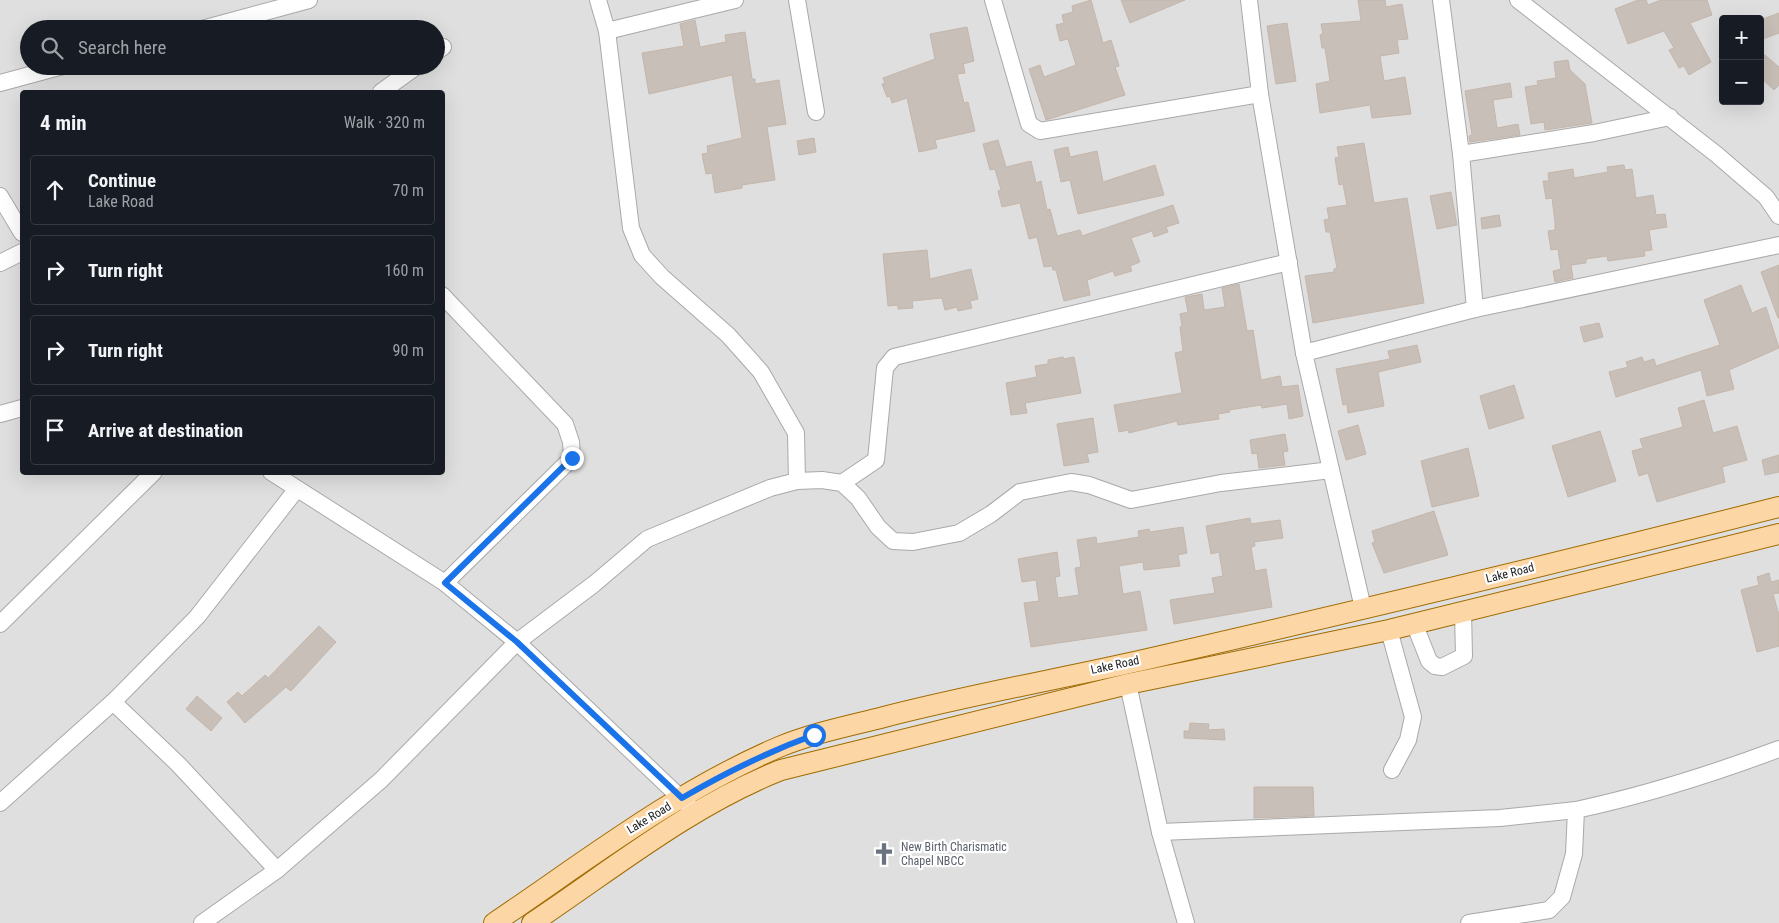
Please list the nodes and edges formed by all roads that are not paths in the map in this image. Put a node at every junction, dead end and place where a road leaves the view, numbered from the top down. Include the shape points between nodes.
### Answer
1 (309, 0) edge
2 (598, 0) edge
3 (736, 0) edge
4 (797, 0) edge
5 (993, 0) edge
6 (1249, 0) edge
7 (1441, 0) edge
8 (1518, 0) edge
9 (235, 20) edge
10 (607, 31) junction
11 (30, 75) edge
12 (405, 75) edge
13 (0, 83) edge
14 (384, 90) edge
15 (1260, 94) junction
16 (816, 112) dead end
17 (1670, 118) junction
18 (1462, 154) junction
19 (0, 196) edge
20 (1779, 216) edge
21 (20, 231) edge
22 (1779, 245) edge
23 (20, 253) edge
24 (1289, 262) junction
25 (0, 263) edge
26 (445, 298) edge
27 (1475, 309) junction
28 (1304, 353) junction
29 (20, 409) edge
30 (0, 414) edge
31 (1330, 470) junction
32 (151, 475) edge
33 (274, 475) edge
34 (797, 480) junction
35 (842, 483) junction
36 (296, 490) junction
37 (1779, 507) edge
38 (1779, 535) edge
39 (445, 583) junction
40 (1363, 608) junction
41 (1464, 611) junction
42 (1414, 623) junction
43 (0, 624) edge
44 (1389, 630) junction
45 (517, 642) junction
46 (1128, 684) junction
47 (113, 702) junction
48 (1779, 749) edge
49 (1392, 770) dead end
50 (682, 798) junction
51 (0, 804) edge
52 (1576, 810) junction
53 (696, 814) junction
54 (1160, 832) junction
55 (277, 870) junction
56 (202, 923) edge
57 (494, 923) edge
58 (532, 923) edge
59 (1186, 923) edge
60 (1469, 923) edge

1 - 9 street
2 - 10 street
3 - 10 street
4 - 16 street
5 - 15 street via 1028,124 1040,131
6 - 15 street
7 - 18 street
8 - 17 street
10 - 34 street via 631,228 642,255 728,335 761,372 796,433
11 - 13 street
12 - 14 street
15 - 24 street
17 - 18 street
17 - 20 street via 1766,197
18 - 27 street
19 - 21 street
22 - 27 street
23 - 25 street
24 - 28 street
24 - 35 street via 894,357 884,368 876,460
26 - 39 street via 566,424 572,442 572,458
27 - 28 street
28 - 31 street
29 - 30 street
31 - 35 street via 1221,483 1130,500 1071,482 1020,492 959,533 913,542 893,541
31 - 40 street
32 - 43 street
33 - 36 street
34 - 35 street
34 - 45 street via 713,510 647,539
36 - 39 street
36 - 47 street via 197,617
37 - 40 main road, Lake Road
38 - 41 main road, Lake Road
39 - 45 street
40 - 50 main road, Lake Road via 1135,662 972,695 814,735 730,770
41 - 42 main road, Lake Road
41 - 42 street via 1464,656 1442,667 1429,661
42 - 44 main road, Lake Road
44 - 46 main road, Lake Road
44 - 49 street via 1413,717 1408,740
45 - 50 street
45 - 55 street via 381,780
46 - 53 main road, Lake Road via 781,770 755,780
46 - 54 street
47 - 51 street
47 - 55 street via 178,764
48 - 52 street via 1644,795
50 - 53 street
50 - 57 main road, Lake Road via 619,836
52 - 54 street via 1500,818
52 - 60 street via 1574,854 1562,897 1550,910
53 - 58 main road, Lake Road
54 - 59 street
55 - 56 street

